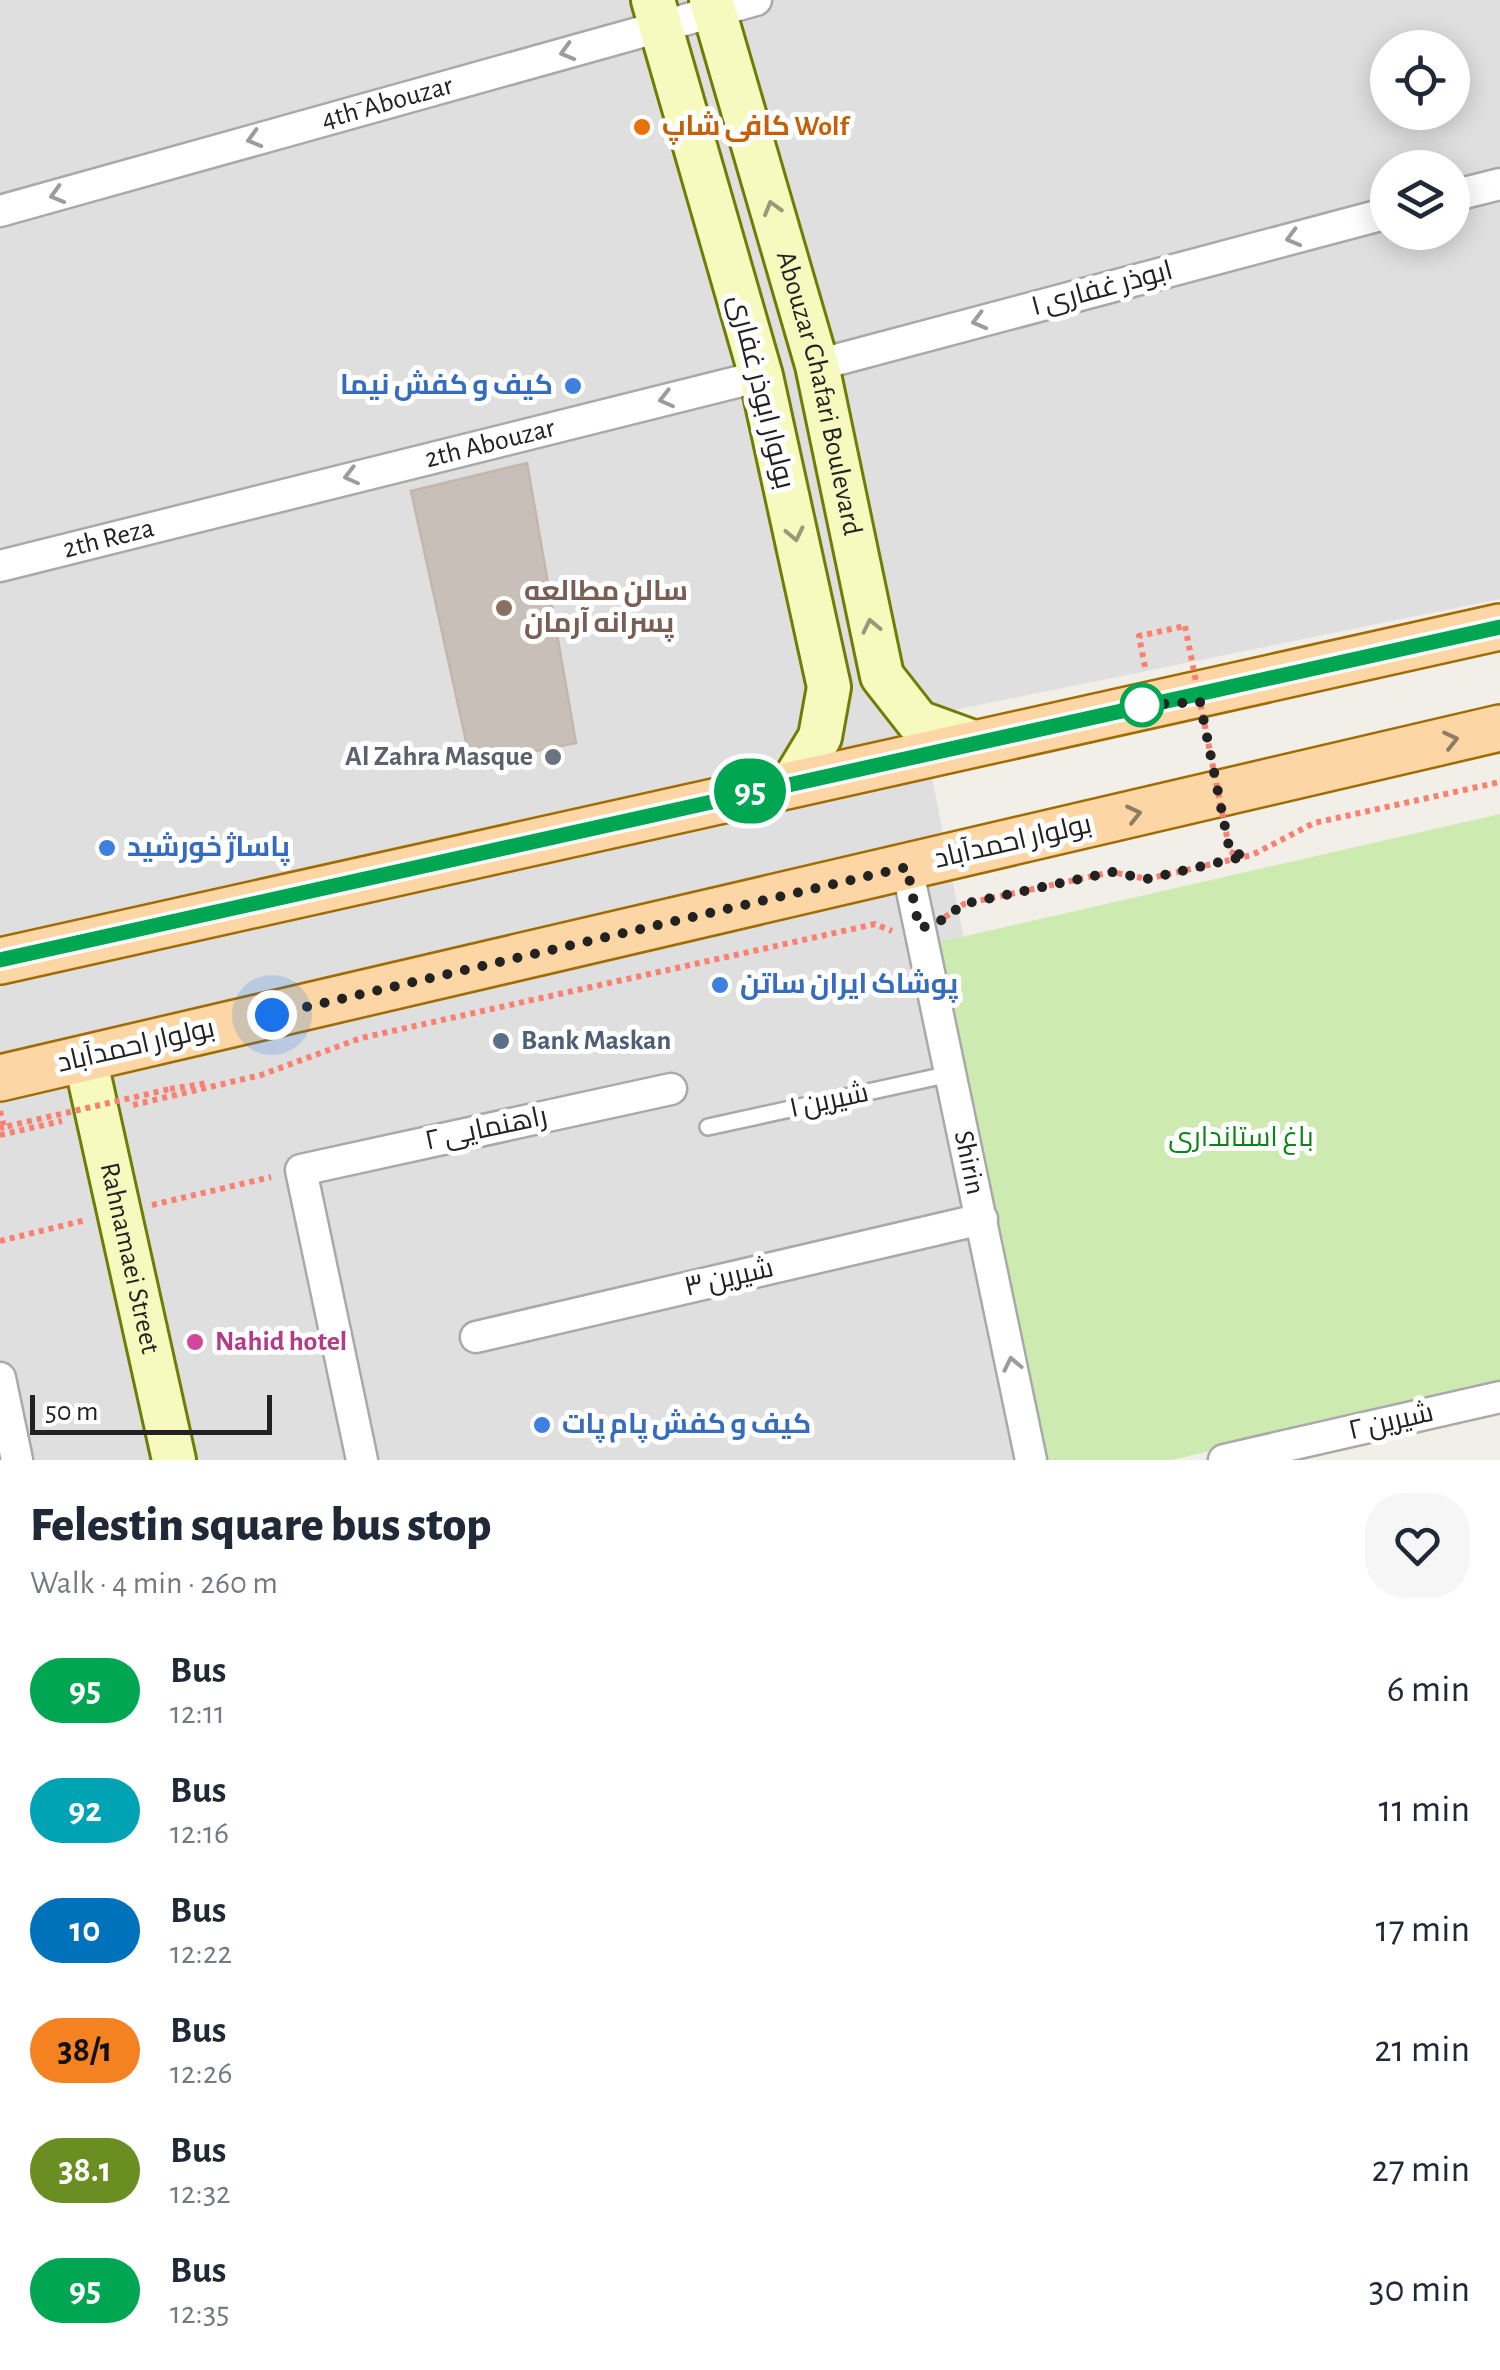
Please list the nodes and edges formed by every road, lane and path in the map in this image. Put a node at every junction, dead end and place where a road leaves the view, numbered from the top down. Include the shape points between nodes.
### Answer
1 (756, 0) edge
2 (713, 6) edge
3 (657, 13) edge
4 (1500, 184) edge
5 (1470, 192) edge
6 (0, 211) edge
7 (1370, 217) edge
8 (817, 365) junction
9 (761, 376) junction
10 (218, 509) joint
11 (0, 566) edge
12 (1500, 627) edge
13 (1139, 636) dead end
14 (882, 676) junction
15 (828, 687) junction
16 (1500, 728) edge
17 (972, 742) junction
18 (793, 782) junction
19 (1500, 782) edge
20 (1246, 856) junction
21 (907, 867) junction
22 (919, 928) junction
23 (0, 960) edge
24 (85, 1058) junction
25 (950, 1074) junction
26 (261, 1075) junction
27 (0, 1078) edge
28 (670, 1089) dead end
29 (0, 1111) edge
30 (96, 1114) junction
31 (708, 1127) dead end
32 (1, 1130) edge
33 (301, 1170) junction
34 (117, 1213) junction
35 (982, 1220) junction
36 (0, 1241) edge
37 (476, 1337) dead end
38 (0, 1378) edge
39 (1500, 1397) edge
40 (17, 1460) edge
41 (174, 1460) edge
42 (362, 1460) edge
43 (1031, 1460) edge
44 (1224, 1460) edge

1 - 2 street, 4th َAbouzar
2 - 3 street, 4th َAbouzar
8 -> 2 street, Abouzar Ghafari Boulevard
3 -> 6 street, 4th َAbouzar
3 - 9 street, بولوار ابوذر غفاری
4 - 5 street
7 -> 8 street, ابوذر غفاری ۱
14 -> 8 street, Abouzar Ghafari Boulevard
9 -> 10 street, 2th Abouzar
9 -> 15 street, بولوار ابوذر غفاری
10 - 11 street, 2th Reza
12 - 17 main road
13 - 20 path, bridge via 1185,626 1230,852
14 - 15 street via 875,687 852,696
14 - 17 street, Abouzar Ghafari Boulevard via 918,722
15 - 18 street, بولوار ابوذر غفاری via 820,737
21 -> 16 main road, بولوار احمدآباد
17 - 18 main road
18 - 23 main road
19 - 20 path via 1314,822
20 - 22 path via 1147,879 1112,872 964,904
21 - 22 street, Shirin
21 - 24 main road, بولوار احمدآباد
22 - 25 street, Shirin
22 - 26 path via 897,933 875,924 360,1038
24 - 27 main road, بولوار احمدآباد
24 - 30 street, Rahnamaei Street
25 - 31 lane, شیرین ۱
25 - 35 street, Shirin
26 - 30 path
26 - 32 path, bridge via 170,1089
28 - 33 street, راهنمایی ۲
29 - 32 path, bridge
30 - 32 path
30 - 34 street, Rahnamaei Street
33 - 34 path
33 - 42 street
34 - 36 path
34 - 41 street, Rahnamaei Street
35 - 37 street, شیرین ۳
43 -> 35 street, Shirin
38 - 40 street
39 - 44 street, شیرین ۲

